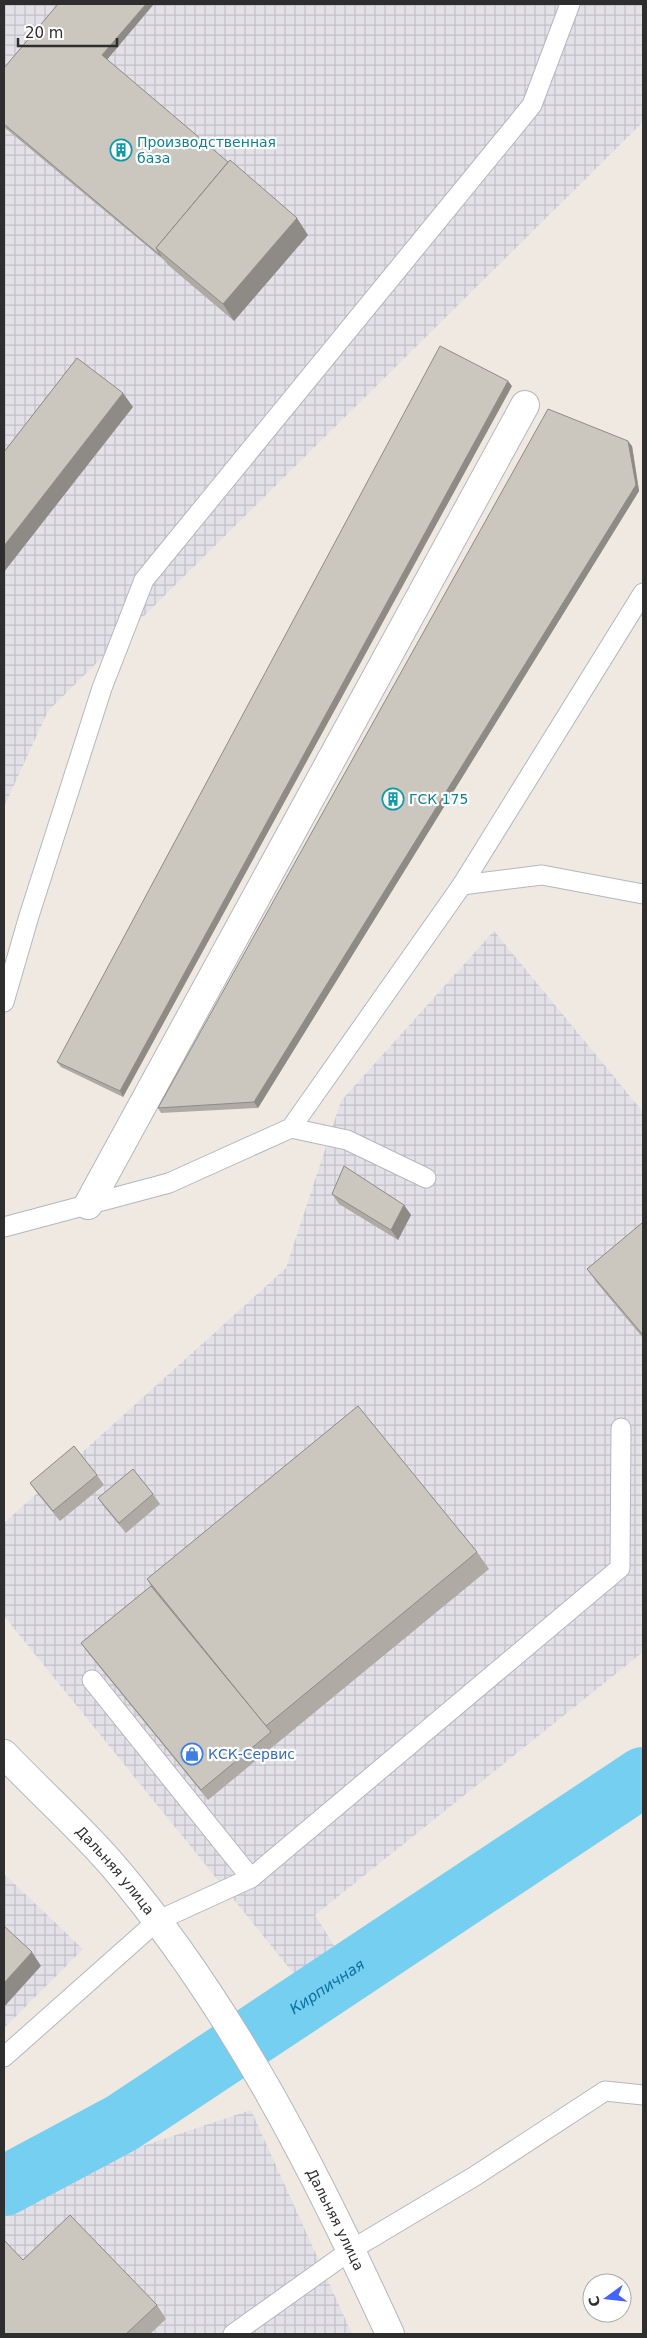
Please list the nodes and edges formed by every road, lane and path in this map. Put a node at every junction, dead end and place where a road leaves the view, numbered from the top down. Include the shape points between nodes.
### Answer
1 (570, 4) edge
2 (525, 405) dead end
3 (643, 593) edge
4 (462, 884) junction
5 (643, 894) edge
6 (4, 1002) edge
7 (291, 1128) junction
8 (426, 1178) dead end
9 (88, 1204) junction
10 (4, 1227) edge
11 (620, 1428) dead end
12 (92, 1680) dead end
13 (4, 1754) edge
14 (251, 1878) junction
15 (157, 1921) junction
16 (4, 2057) edge
17 (643, 2095) edge
18 (351, 2250) junction
19 (233, 2334) edge
20 (390, 2334) edge

1 - 6 lane via 532,105 144,580 102,688
2 - 9 street
3 - 4 lane
4 - 5 lane via 542,875
4 - 7 lane
7 - 8 lane via 347,1140
7 - 9 lane via 169,1183
9 - 10 lane
11 - 14 lane via 620,1568
12 - 14 lane
13 - 15 street, Дальняя улица via 114,1866
14 - 15 lane
15 - 16 lane
15 - 18 street, Дальняя улица via 212,1998 263,2081
17 - 18 lane via 605,2091 475,2176
18 - 19 lane
18 - 20 street, Дальняя улица

